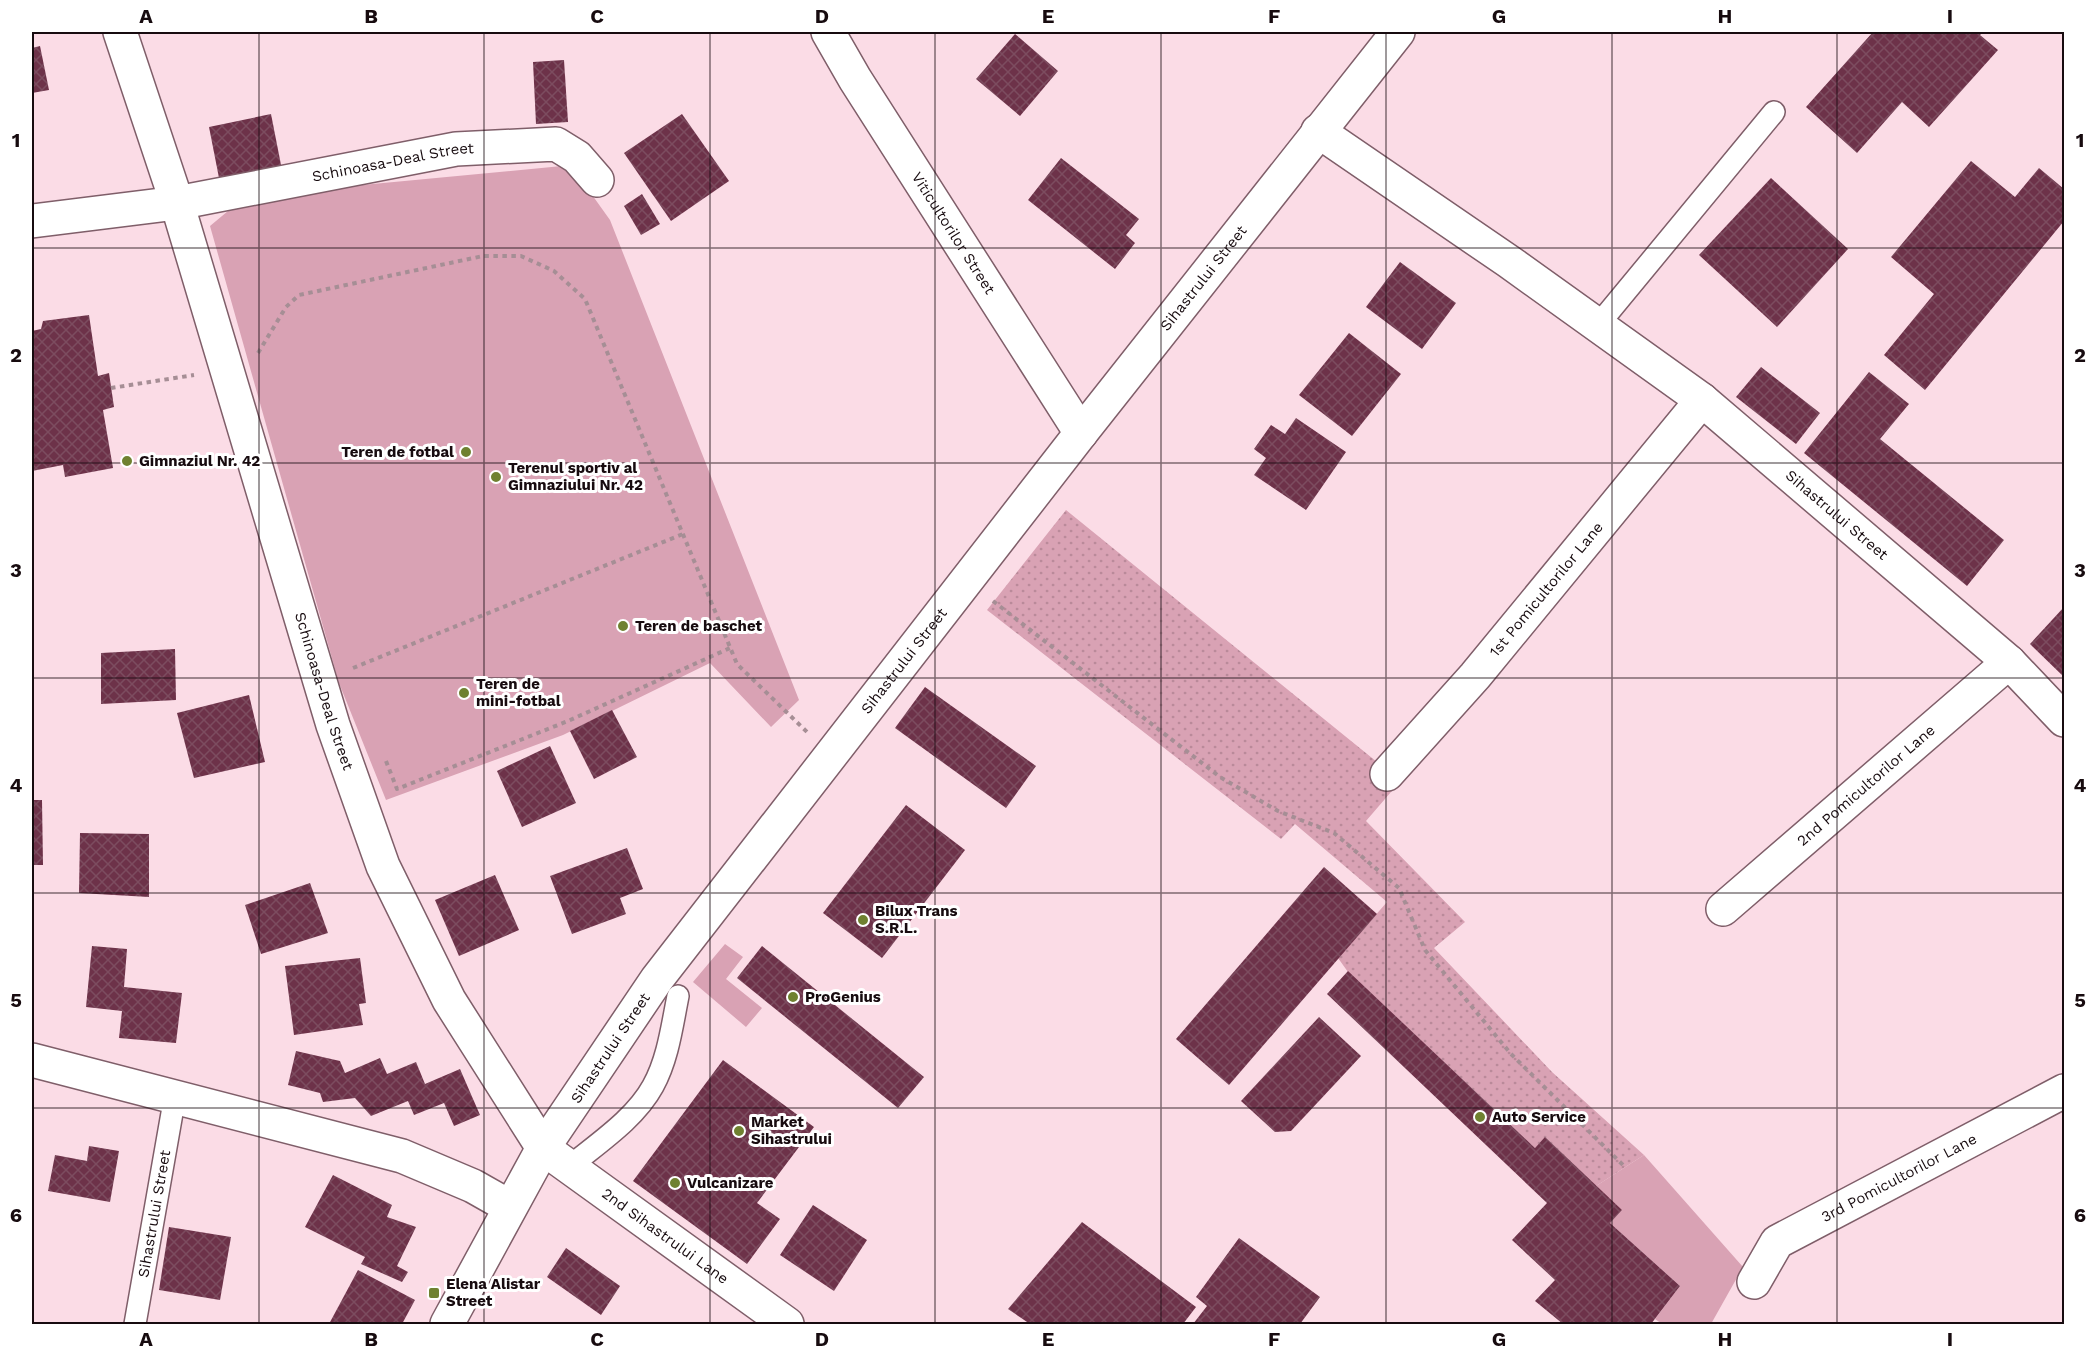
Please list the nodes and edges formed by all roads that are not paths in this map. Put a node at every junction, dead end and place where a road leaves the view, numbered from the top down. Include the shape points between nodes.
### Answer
1 (120, 32) edge
2 (828, 32) edge
3 (1398, 32) edge
4 (1774, 112) dead end
5 (1318, 131) junction
6 (597, 180) dead end
7 (177, 203) junction
8 (32, 221) edge
9 (1598, 325) junction
10 (1702, 400) junction
11 (1081, 432) junction
12 (2009, 662) junction
13 (2064, 720) edge
14 (1387, 774) dead end
15 (1724, 909) dead end
16 (678, 996) dead end
17 (32, 1060) edge
18 (2064, 1091) edge
19 (175, 1096) junction
20 (543, 1148) junction
21 (569, 1167) junction
22 (510, 1207) junction
23 (1754, 1282) dead end
24 (135, 1324) edge
25 (447, 1324) edge
26 (787, 1324) edge

1 - 7 street, Schinoasa-Deal Street
2 - 11 street, Viticultorilor Street
3 - 5 street, Sihastrului Street
4 - 9 lane
5 - 9 street, Sihastrului Street
5 - 11 street, Sihastrului Street
6 - 7 street, Schinoasa-Deal Street via 577,157 556,144 456,149
7 - 8 street, Schinoasa-Deal Street
7 - 20 street, Schinoasa-Deal Street via 333,725 382,866 450,1000
9 - 10 street, Sihastrului Street
10 - 12 street, Sihastrului Street
10 - 14 street, 1st Pomicultorilor Lane via 1475,676
11 - 20 street, Sihastrului Street via 657,979
12 - 13 street, Sihastrului Street
12 - 15 street, 2nd Pomicultorilor Lane
16 - 21 lane via 666,1053 653,1087 624,1121
17 - 19 street
18 - 23 street, 3rd Pomicultorilor Lane via 1777,1242
19 - 22 street via 402,1156 473,1186
19 - 24 lane, Sihastrului Street
20 - 21 street, 2nd Sihastrului Lane
20 - 22 street, Sihastrului Street
21 - 26 street, 2nd Sihastrului Lane
22 - 25 street, Sihastrului Street

